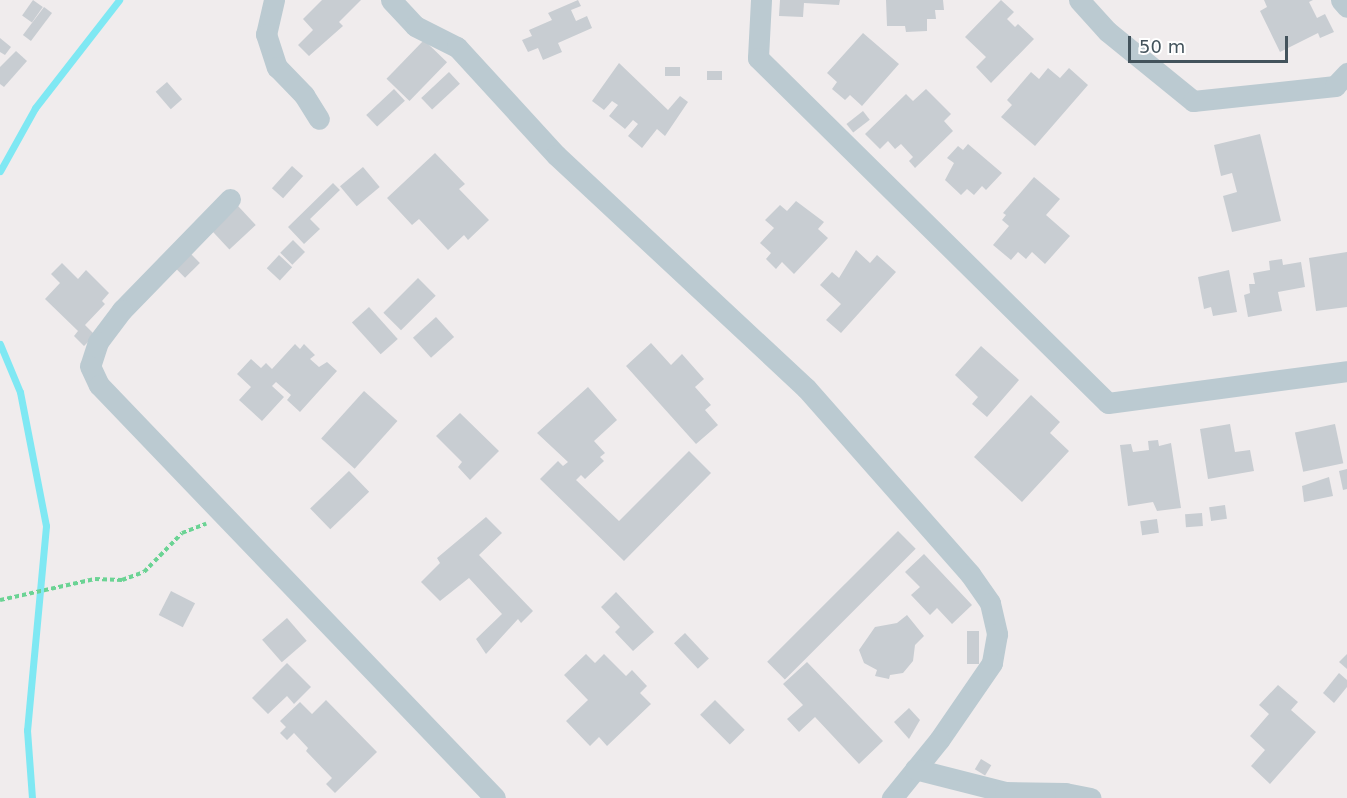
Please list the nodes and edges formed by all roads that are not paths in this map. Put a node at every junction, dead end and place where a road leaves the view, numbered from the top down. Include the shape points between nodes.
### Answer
1 (274, 0) edge
2 (391, 0) edge
3 (761, 0) edge
4 (1079, 0) edge
5 (1341, 0) edge
6 (1347, 7) edge
7 (1347, 74) edge
8 (319, 119) dead end
9 (230, 200) dead end
10 (1347, 371) edge
11 (915, 769) junction
12 (495, 798) edge
13 (892, 798) edge
14 (1091, 798) edge

1 - 8 street via 266,34 277,68
2 - 11 street via 415,26 457,47 556,155 806,388 985,595 996,621 992,663
3 - 10 street via 758,58 1108,403
4 - 7 street via 1107,31 1192,101 1335,86
5 - 6 street
9 - 12 street via 122,310 98,342 90,366 99,385
11 - 13 street
11 - 14 street via 1005,792 1065,793

